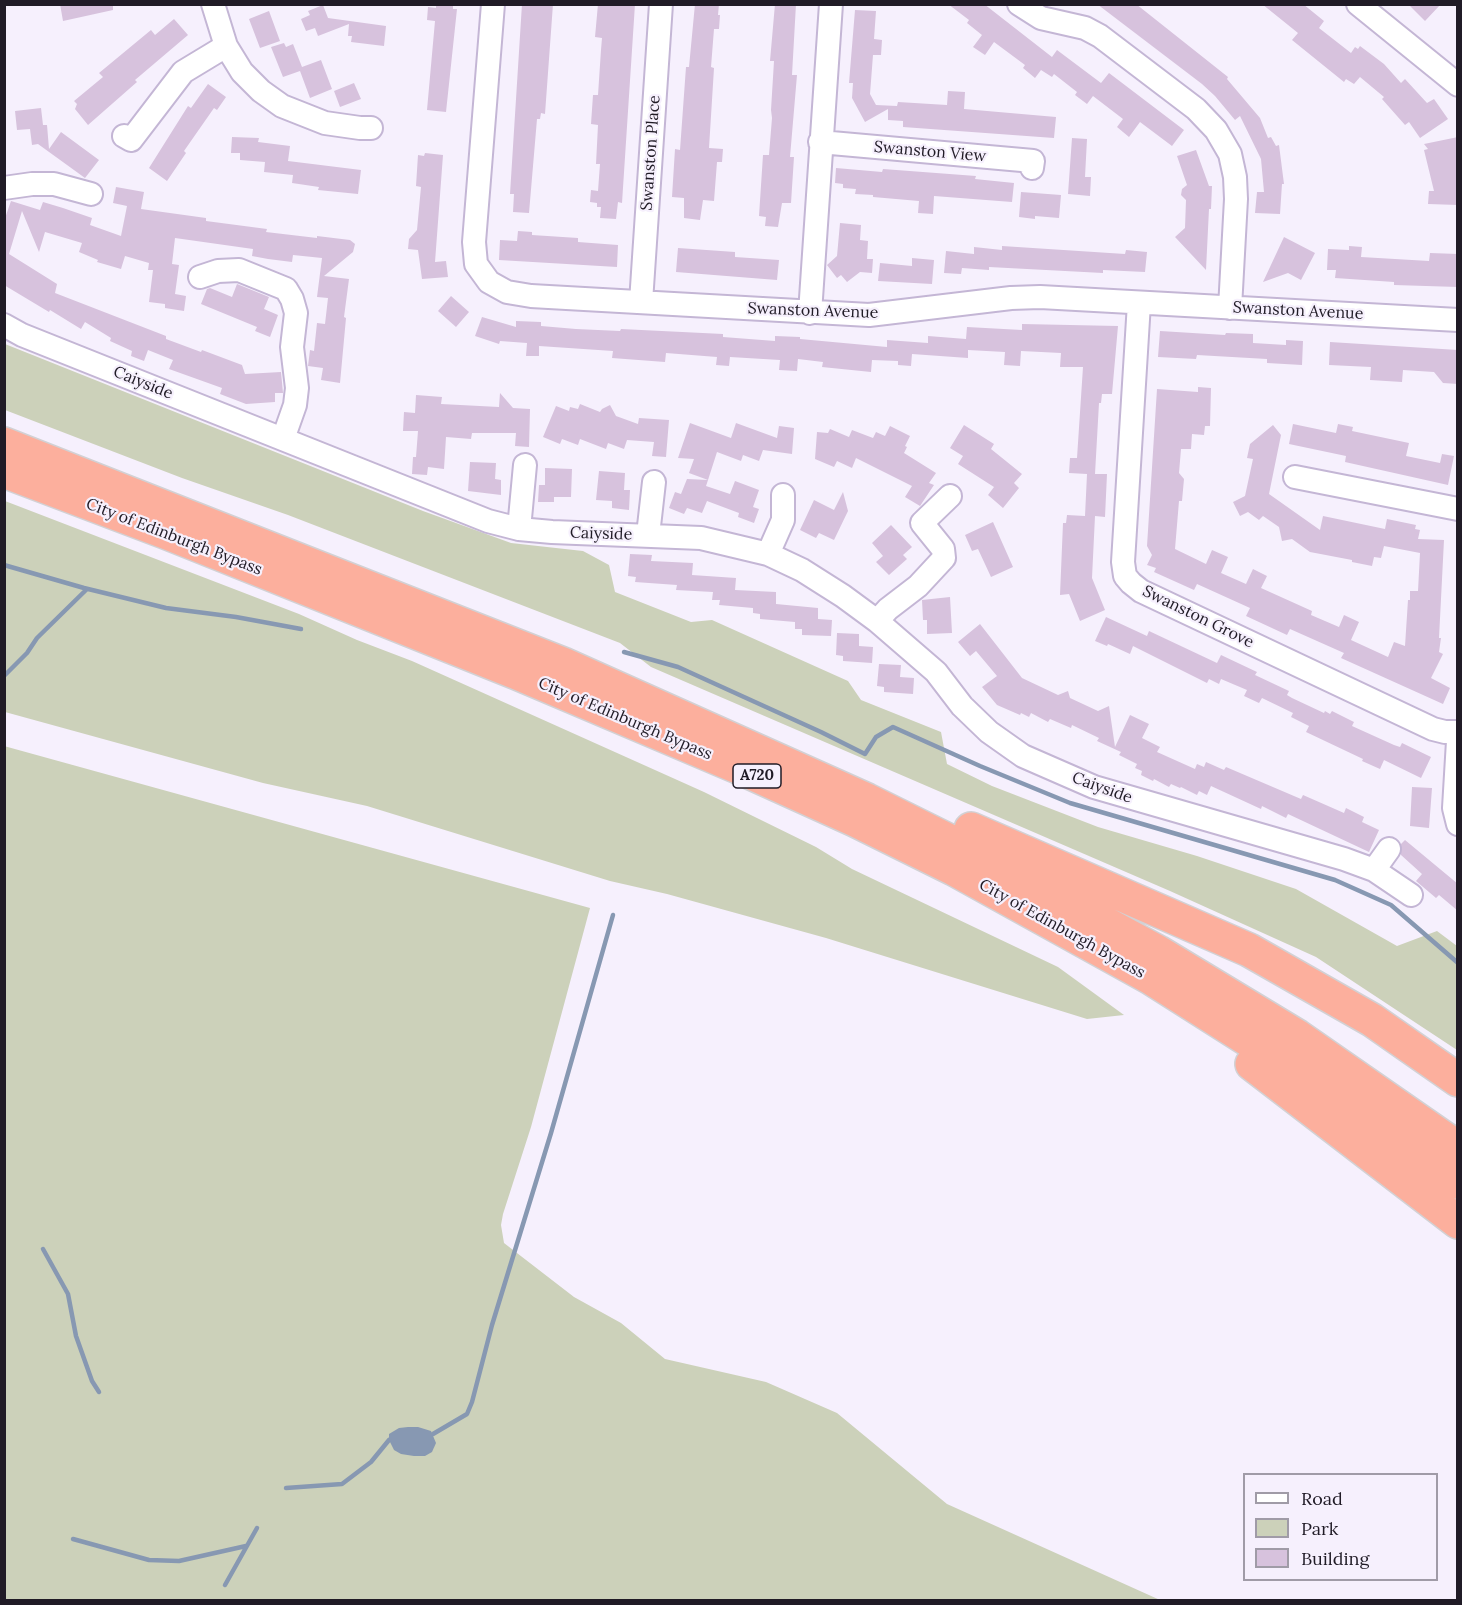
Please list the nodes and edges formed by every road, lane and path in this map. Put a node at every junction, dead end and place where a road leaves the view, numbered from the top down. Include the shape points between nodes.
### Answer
1 (213, 4) edge
2 (492, 4) edge
3 (660, 4) edge
4 (831, 4) edge
5 (1019, 4) edge
6 (1358, 4) edge
7 (226, 46) junction
8 (1458, 85) edge
9 (363, 132) dead end
10 (124, 136) dead end
11 (820, 142) junction
12 (1032, 168) dead end
13 (4, 188) edge
14 (91, 194) dead end
15 (200, 277) dead end
16 (640, 302) junction
17 (1139, 303) junction
18 (1230, 308) junction
19 (810, 313) junction
20 (1458, 320) edge
21 (4, 326) edge
22 (283, 439) junction
23 (4, 444) edge
24 (525, 465) dead end
25 (4, 471) edge
26 (1295, 477) dead end
27 (654, 482) dead end
28 (783, 495) dead end
29 (950, 496) dead end
30 (1458, 509) edge
31 (519, 529) junction
32 (648, 535) junction
33 (768, 554) junction
34 (878, 621) junction
35 (563, 664) junction
36 (1458, 732) edge
37 (1458, 741) edge
38 (738, 767) junction
39 (1458, 824) edge
40 (1389, 849) dead end
41 (1374, 870) junction
42 (1411, 895) dead end
43 (1458, 1080) edge
44 (1458, 1148) edge
45 (1458, 1182) edge
46 (1458, 1222) edge

1 - 7 street
2 - 16 street, Swanston Avenue via 474,242 476,264 489,282 507,292
3 - 16 street, Swanston Place
4 - 11 street
5 - 18 street via 1041,18 1085,28 1100,36 1196,109 1216,130 1230,154 1235,177
6 - 8 street
7 - 9 street via 242,72 282,106 325,123
7 - 10 street via 183,72 131,140
11 - 12 street, Swanston View via 1033,161
11 - 19 street
13 - 14 street via 54,184
15 - 22 street via 239,270 286,289 292,299 296,313 292,347 297,388
16 - 19 street, Swanston Avenue
17 - 18 street, Swanston Avenue
17 - 19 street, Swanston Avenue via 1040,297 869,315
17 - 36 street, Swanston Grove via 1125,576 1141,591 1422,724
18 - 20 street, Swanston Avenue
21 - 22 street, Caiyside
22 - 31 street, Caiyside via 488,521
23 - 35 highway, City of Edinburgh Bypass / A720
24 - 31 street
25 - 38 highway, City of Edinburgh Bypass / A720 via 433,639
26 - 30 street via 1318,488
27 - 32 street, Caiyside
28 - 33 street via 783,520
29 - 34 street via 922,523 943,549 944,558
31 - 32 street, Caiyside
32 - 33 street, Caiyside via 701,538
33 - 34 street, Caiyside via 802,570
34 - 41 street, Caiyside via 936,672 962,706 989,732 1023,756 1102,790
35 - 43 highway via 737,728 1249,950 1372,1020
35 - 44 highway, City of Edinburgh Bypass / A720 via 867,800 1158,952 1297,1036
37 - 39 street via 1454,808
38 - 45 highway, City of Edinburgh Bypass / A720 via 954,869 1151,978 1348,1103
38 - 46 highway via 1057,938 1166,1003
40 - 41 street
41 - 42 street, Caiyside

